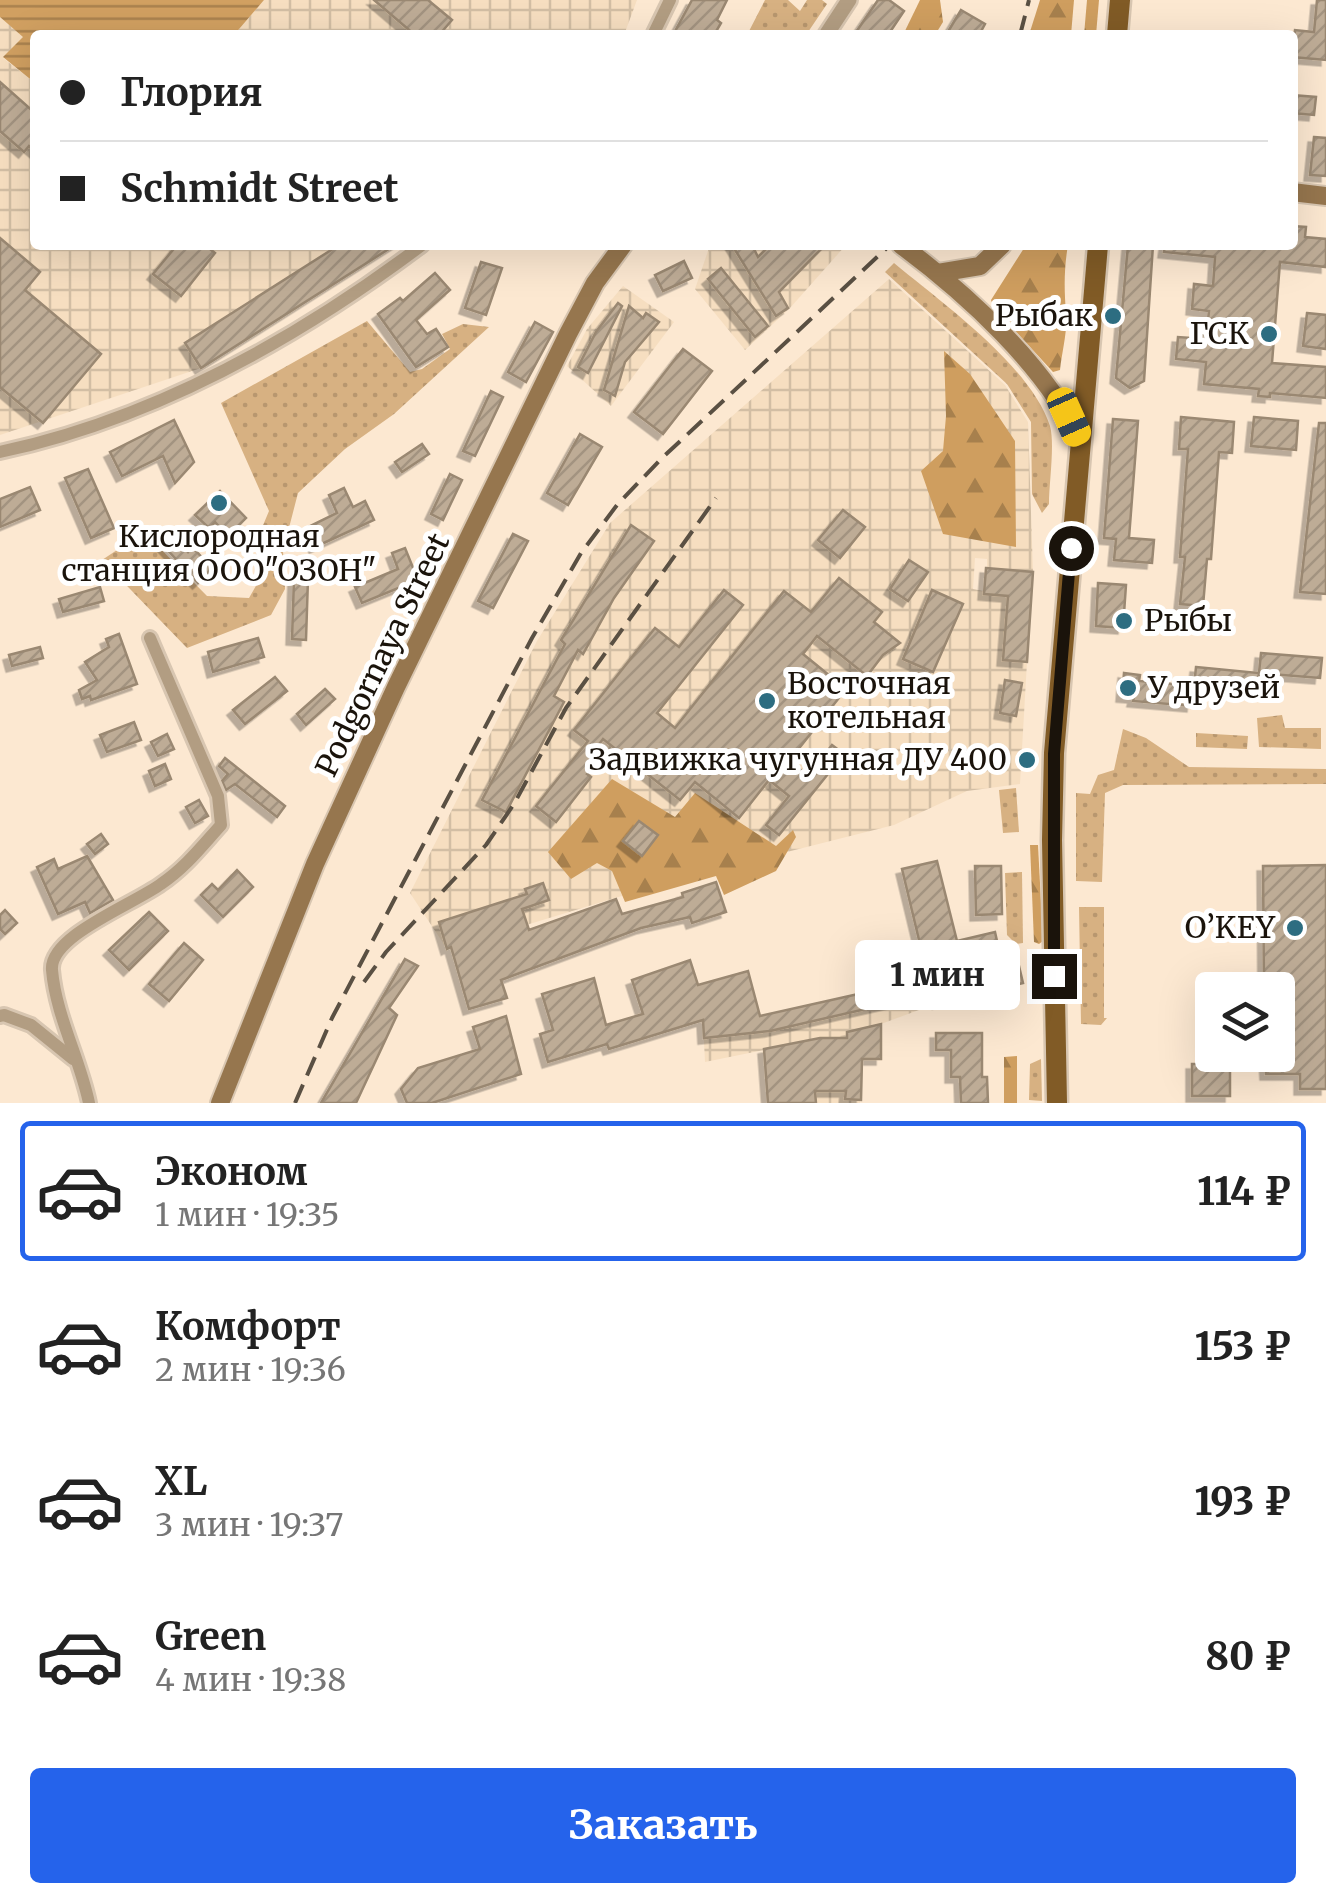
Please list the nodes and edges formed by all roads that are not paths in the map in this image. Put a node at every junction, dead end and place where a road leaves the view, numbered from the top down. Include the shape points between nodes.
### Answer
1 (670, 0) edge
2 (849, 0) edge
3 (1120, 0) edge
4 (655, 30) edge
5 (829, 30) edge
6 (1117, 30) edge
7 (1298, 193) edge
8 (1326, 196) edge
9 (415, 250) edge
10 (619, 250) edge
11 (908, 250) edge
12 (997, 250) edge
13 (1098, 250) edge
14 (938, 273) junction
15 (1080, 442) junction
16 (0, 452) edge
17 (150, 638) dead end
18 (0, 1016) edge
19 (73, 1059) junction
20 (89, 1103) edge
21 (220, 1103) edge
22 (1057, 1103) edge

1 - 4 street
2 - 5 street
3 - 6 main road
7 - 8 main road
9 - 16 street via 352,298 182,392 58,440
10 - 21 main road, Podgornaya Street via 568,334 396,686 315,864
11 - 14 main road
12 - 14 main road via 980,266
13 - 15 main road
14 - 15 main road via 1037,373
15 - 22 main road via 1054,754
17 - 19 street via 218,796 221,825 162,884 72,934 58,949 51,965
18 - 19 street via 31,1025
19 - 20 street

